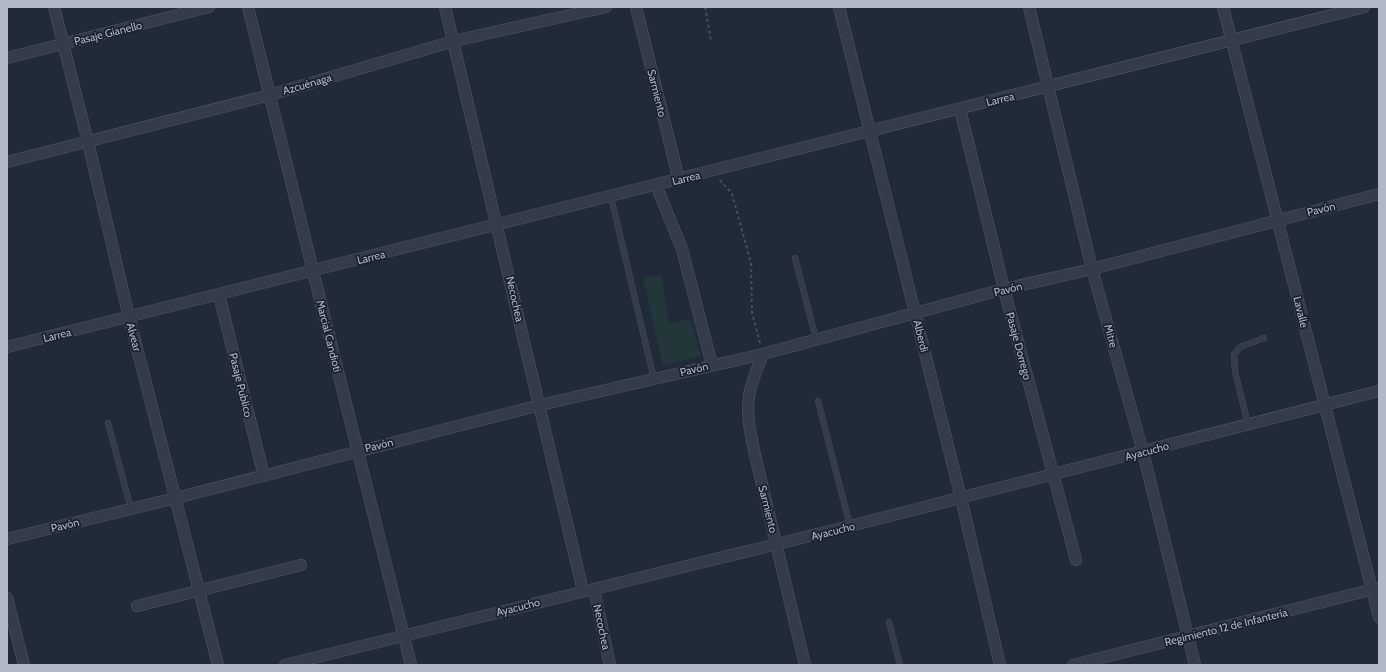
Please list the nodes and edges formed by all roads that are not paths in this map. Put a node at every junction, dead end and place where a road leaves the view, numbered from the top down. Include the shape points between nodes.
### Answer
1 (54, 7) edge
2 (209, 7) edge
3 (248, 7) edge
4 (446, 7) edge
5 (606, 7) edge
6 (636, 7) edge
7 (839, 7) edge
8 (1029, 7) edge
9 (1224, 7) edge
10 (1364, 7) edge
11 (1232, 40) junction
12 (454, 41) junction
13 (63, 44) junction
14 (7, 58) edge
15 (1048, 86) junction
16 (270, 94) junction
17 (960, 109) junction
18 (870, 131) junction
19 (88, 142) junction
20 (7, 162) edge
21 (679, 180) junction
22 (656, 185) junction
23 (1379, 194) edge
24 (611, 197) junction
25 (1278, 220) junction
26 (497, 225) junction
27 (795, 258) dead end
28 (1092, 269) junction
29 (312, 271) junction
30 (1004, 290) junction
31 (219, 295) junction
32 (915, 313) junction
33 (129, 317) junction
34 (1264, 338) dead end
35 (816, 340) junction
36 (7, 347) edge
37 (763, 354) junction
38 (712, 365) junction
39 (654, 379) junction
40 (1379, 391) edge
41 (818, 401) dead end
42 (540, 405) junction
43 (1324, 405) junction
44 (108, 423) dead end
45 (1248, 425) junction
46 (358, 450) junction
47 (1143, 452) junction
48 (1054, 475) junction
49 (264, 476) junction
50 (176, 498) junction
51 (961, 498) junction
52 (131, 509) junction
53 (850, 526) junction
54 (7, 539) edge
55 (777, 544) junction
56 (1076, 560) dead end
57 (301, 565) dead end
58 (200, 589) junction
59 (1376, 589) edge
60 (588, 590) junction
61 (7, 598) edge
62 (137, 606) dead end
63 (1379, 617) edge
64 (890, 622) dead end
65 (404, 636) junction
66 (1188, 637) junction
67 (24, 665) edge
68 (218, 665) edge
69 (285, 665) edge
70 (411, 665) edge
71 (610, 665) edge
72 (805, 665) edge
73 (900, 665) edge
74 (1000, 665) edge
75 (1073, 665) edge
76 (1195, 665) edge

1 - 13 street, Alvear
2 - 13 street, Pasaje Gianello
3 - 16 street, Marcial Candioti
4 - 12 street, Necochea
5 - 12 street, Azcuénaga
6 - 21 street, Sarmiento
7 - 18 street, Alberdi
8 - 15 street, Mitre
9 - 11 street, Lavalle
10 - 11 street, Larrea
11 - 15 street, Larrea
11 - 25 street, Lavalle
12 - 16 street, Azcuénaga
12 - 26 street, Necochea
13 - 14 street, Pasaje Gianello
13 - 19 street, Alvear
15 - 17 street, Larrea
15 - 28 street, Mitre
16 - 19 street, Azcuénaga
16 - 29 street, Marcial Candioti
17 - 18 street, Larrea
17 - 30 street, Pasaje Dorrego
18 - 21 street, Larrea
18 - 32 street, Alberdi
19 - 20 street, Azcuénaga
19 - 33 street, Alvear
21 - 22 street, Larrea
22 - 24 street, Larrea
22 - 38 street via 682,249
23 - 25 street, Pavón
24 - 26 street, Larrea
24 - 39 lane
25 - 28 street, Pavón
25 - 43 street, Lavalle
26 - 29 street, Larrea
26 - 42 street, Necochea
27 - 35 lane
28 - 30 street, Pavón
28 - 47 street, Mitre
29 - 31 street, Larrea
29 - 46 street, Marcial Candioti
30 - 32 street, Pavón
30 - 48 street, Pasaje Dorrego
31 - 33 street, Larrea
31 - 49 street, Pasaje Publico
32 - 35 street, Pavón
32 - 51 street, Alberdi
33 - 36 street, Larrea
33 - 50 street, Alvear
34 - 45 lane via 1240,347 1234,355 1235,371
35 - 37 street, Pavón
37 - 38 street, Pavón
37 - 55 street, Sarmiento via 749,395 748,413 755,455
38 - 39 street, Pavón
39 - 42 street, Pavón
40 - 43 street, Ayacucho
41 - 53 lane
42 - 46 street, Pavón
42 - 60 street, Necochea
43 - 45 street, Ayacucho
43 - 59 street, Lavalle
44 - 52 lane
45 - 47 street, Ayacucho
46 - 49 street, Pavón
46 - 65 street, Marcial Candioti
47 - 48 street, Ayacucho
47 - 66 street, Mitre
48 - 51 street, Ayacucho
48 - 56 street, Pasaje Dorrego
49 - 50 street, Pavón
50 - 52 street, Pavón
50 - 58 street, Alvear
51 - 53 street, Ayacucho
51 - 74 street, Alberdi
52 - 54 street, Pavón
53 - 55 street, Ayacucho
55 - 60 street, Ayacucho
55 - 72 street, Sarmiento
57 - 58 street
58 - 62 street
58 - 68 street, Alvear
59 - 63 street, Lavalle
59 - 66 street, Regimiento 12 de Infantería
60 - 65 street, Ayacucho
60 - 71 street, Necochea
61 - 67 street
64 - 73 lane
65 - 69 street, Ayacucho
65 - 70 street, Marcial Candioti
66 - 75 street, Regimiento 12 de Infantería
66 - 76 street, Mitre

